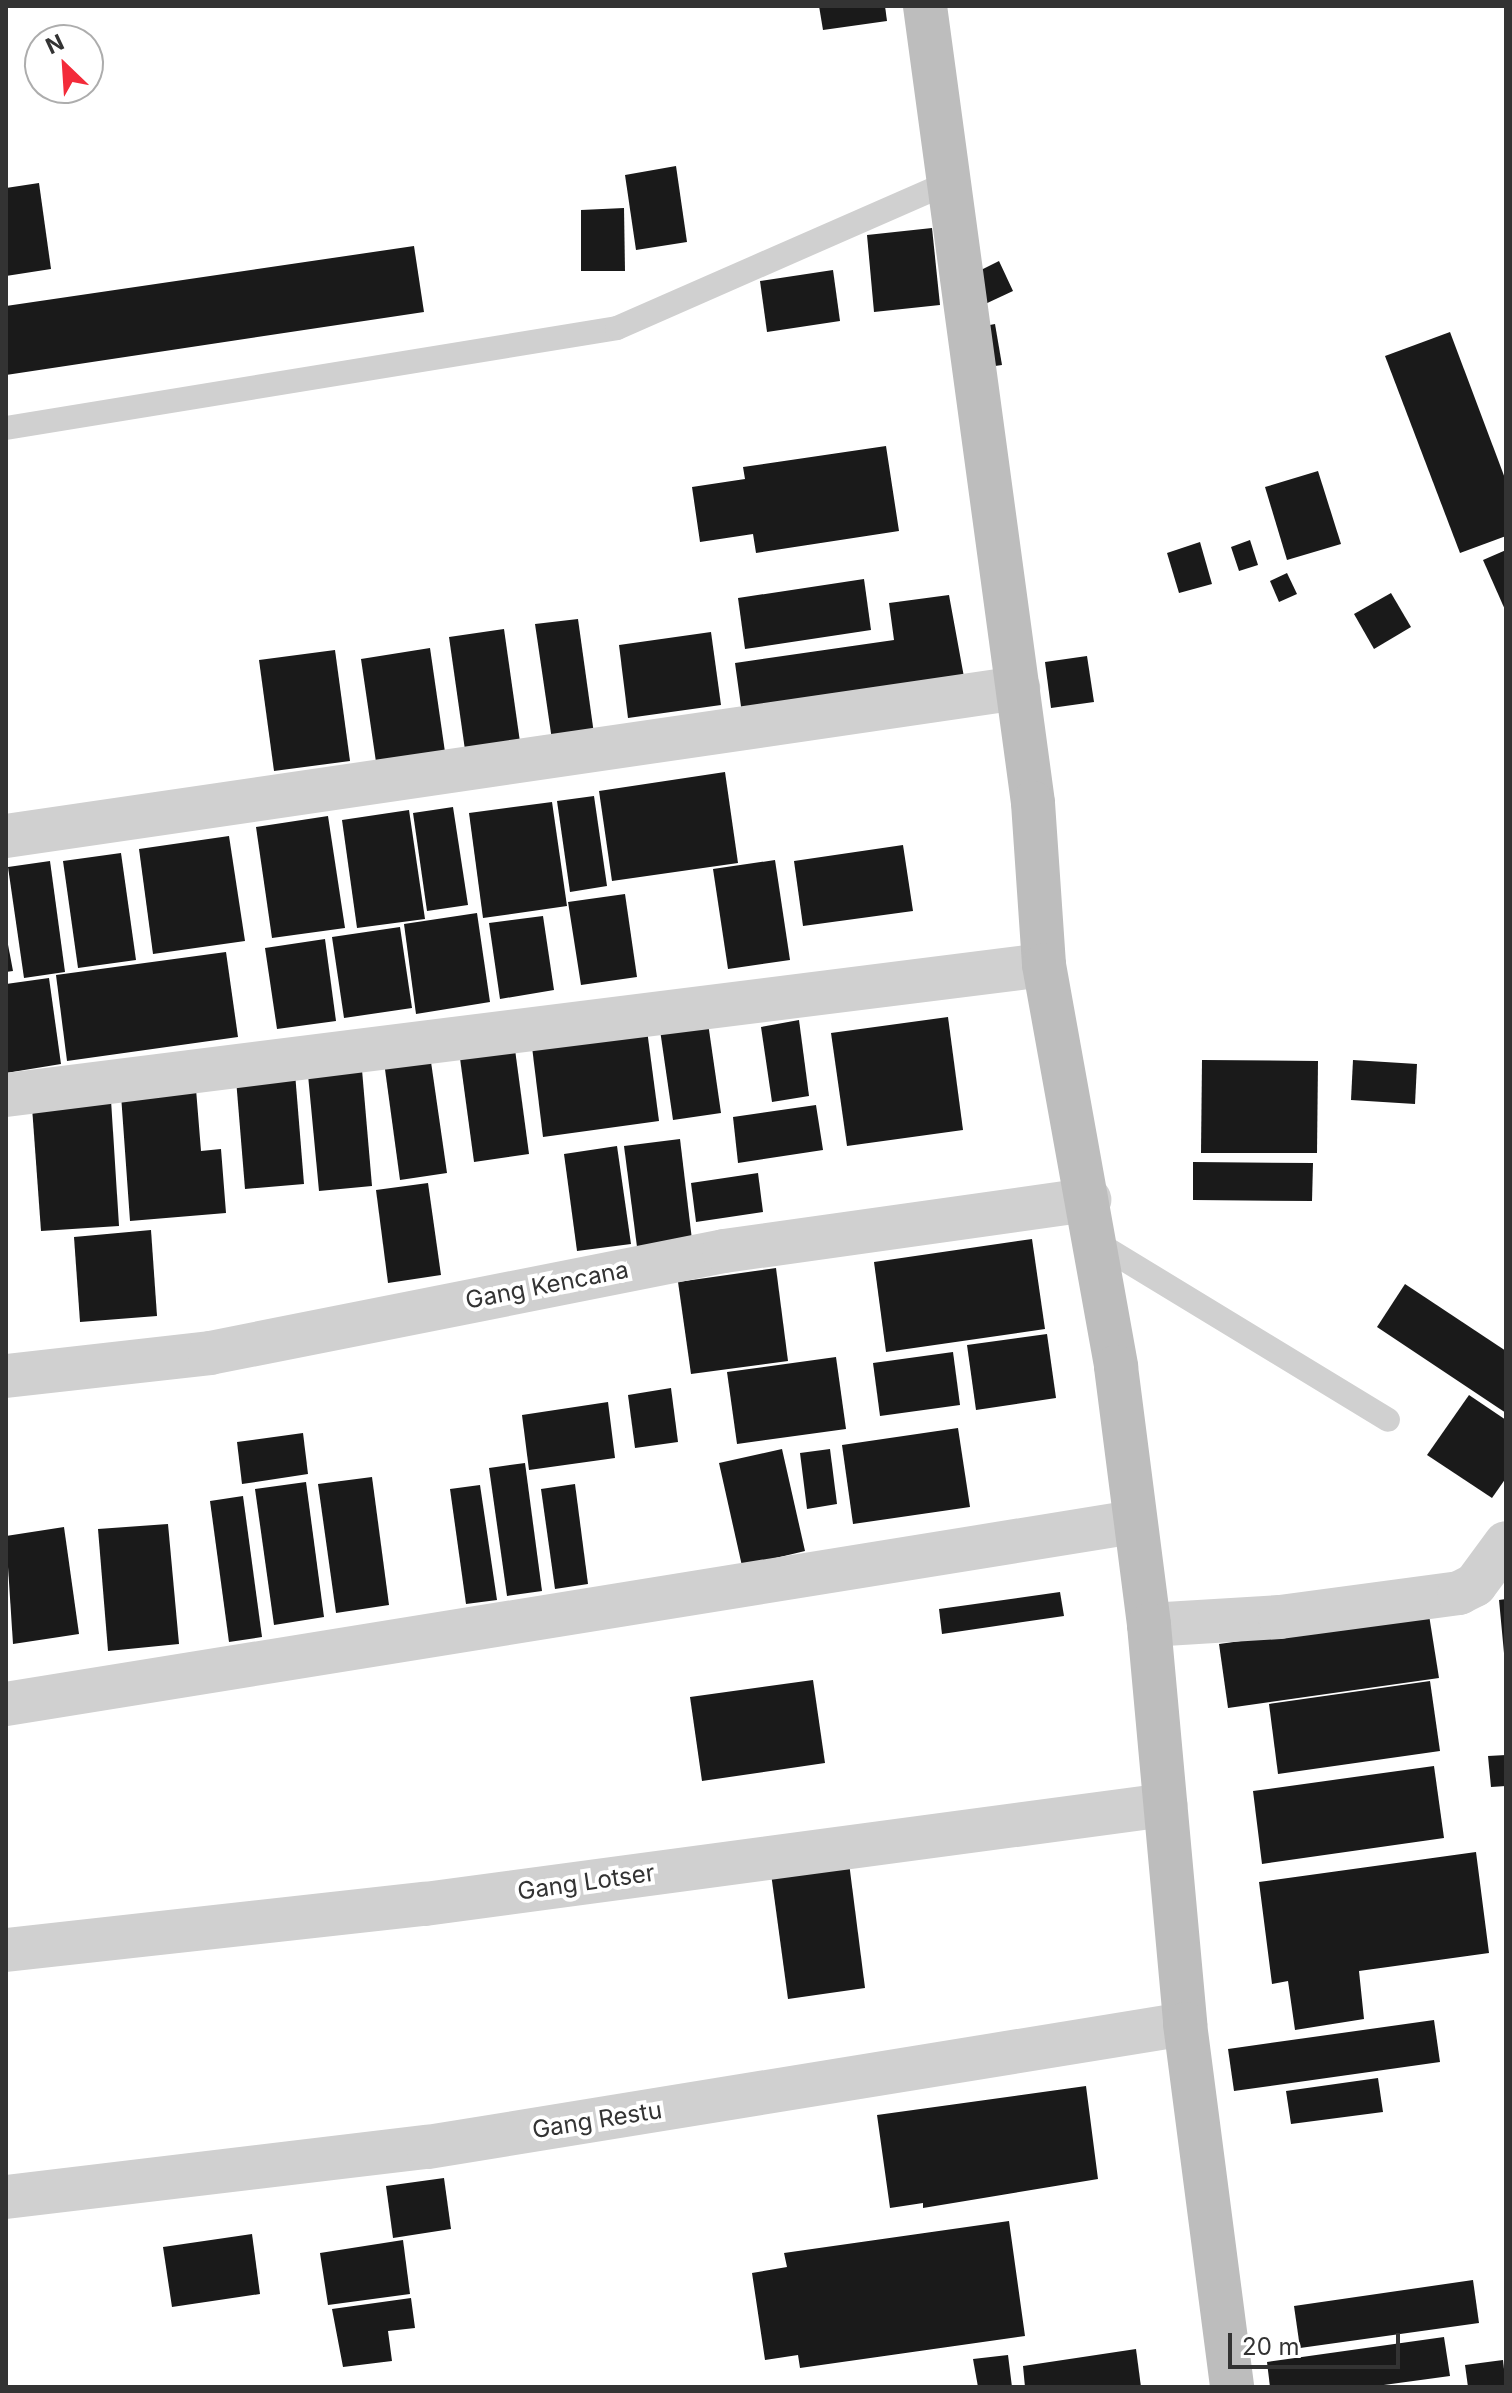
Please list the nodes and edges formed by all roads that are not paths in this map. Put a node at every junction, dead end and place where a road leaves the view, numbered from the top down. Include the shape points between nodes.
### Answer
1 (925, 6) edge
2 (948, 183) junction
3 (6, 428) edge
4 (1018, 688) junction
5 (6, 836) edge
6 (1044, 965) junction
7 (6, 1095) edge
8 (1091, 1221) junction
9 (6, 1376) edge
10 (1388, 1420) dead end
11 (1133, 1522) junction
12 (1506, 1543) edge
13 (1149, 1625) junction
14 (6, 1704) edge
15 (1165, 1805) junction
16 (6, 1950) edge
17 (1185, 2024) junction
18 (6, 2197) edge
19 (1232, 2387) edge

1 - 2 main road
2 - 3 lane via 617,328
2 - 4 main road
4 - 5 street
4 - 6 main road via 1033,803
6 - 7 street
6 - 8 main road
8 - 9 street, Gang Kencana via 724,1251 210,1353
8 - 10 lane
8 - 11 main road via 1116,1367
11 - 13 main road
11 - 14 street
12 - 13 street via 1475,1585 1459,1593 1280,1617
13 - 15 main road
15 - 16 street, Gang Lotser via 425,1904
15 - 17 main road
17 - 18 street, Gang Restu via 428,2147
17 - 19 main road

